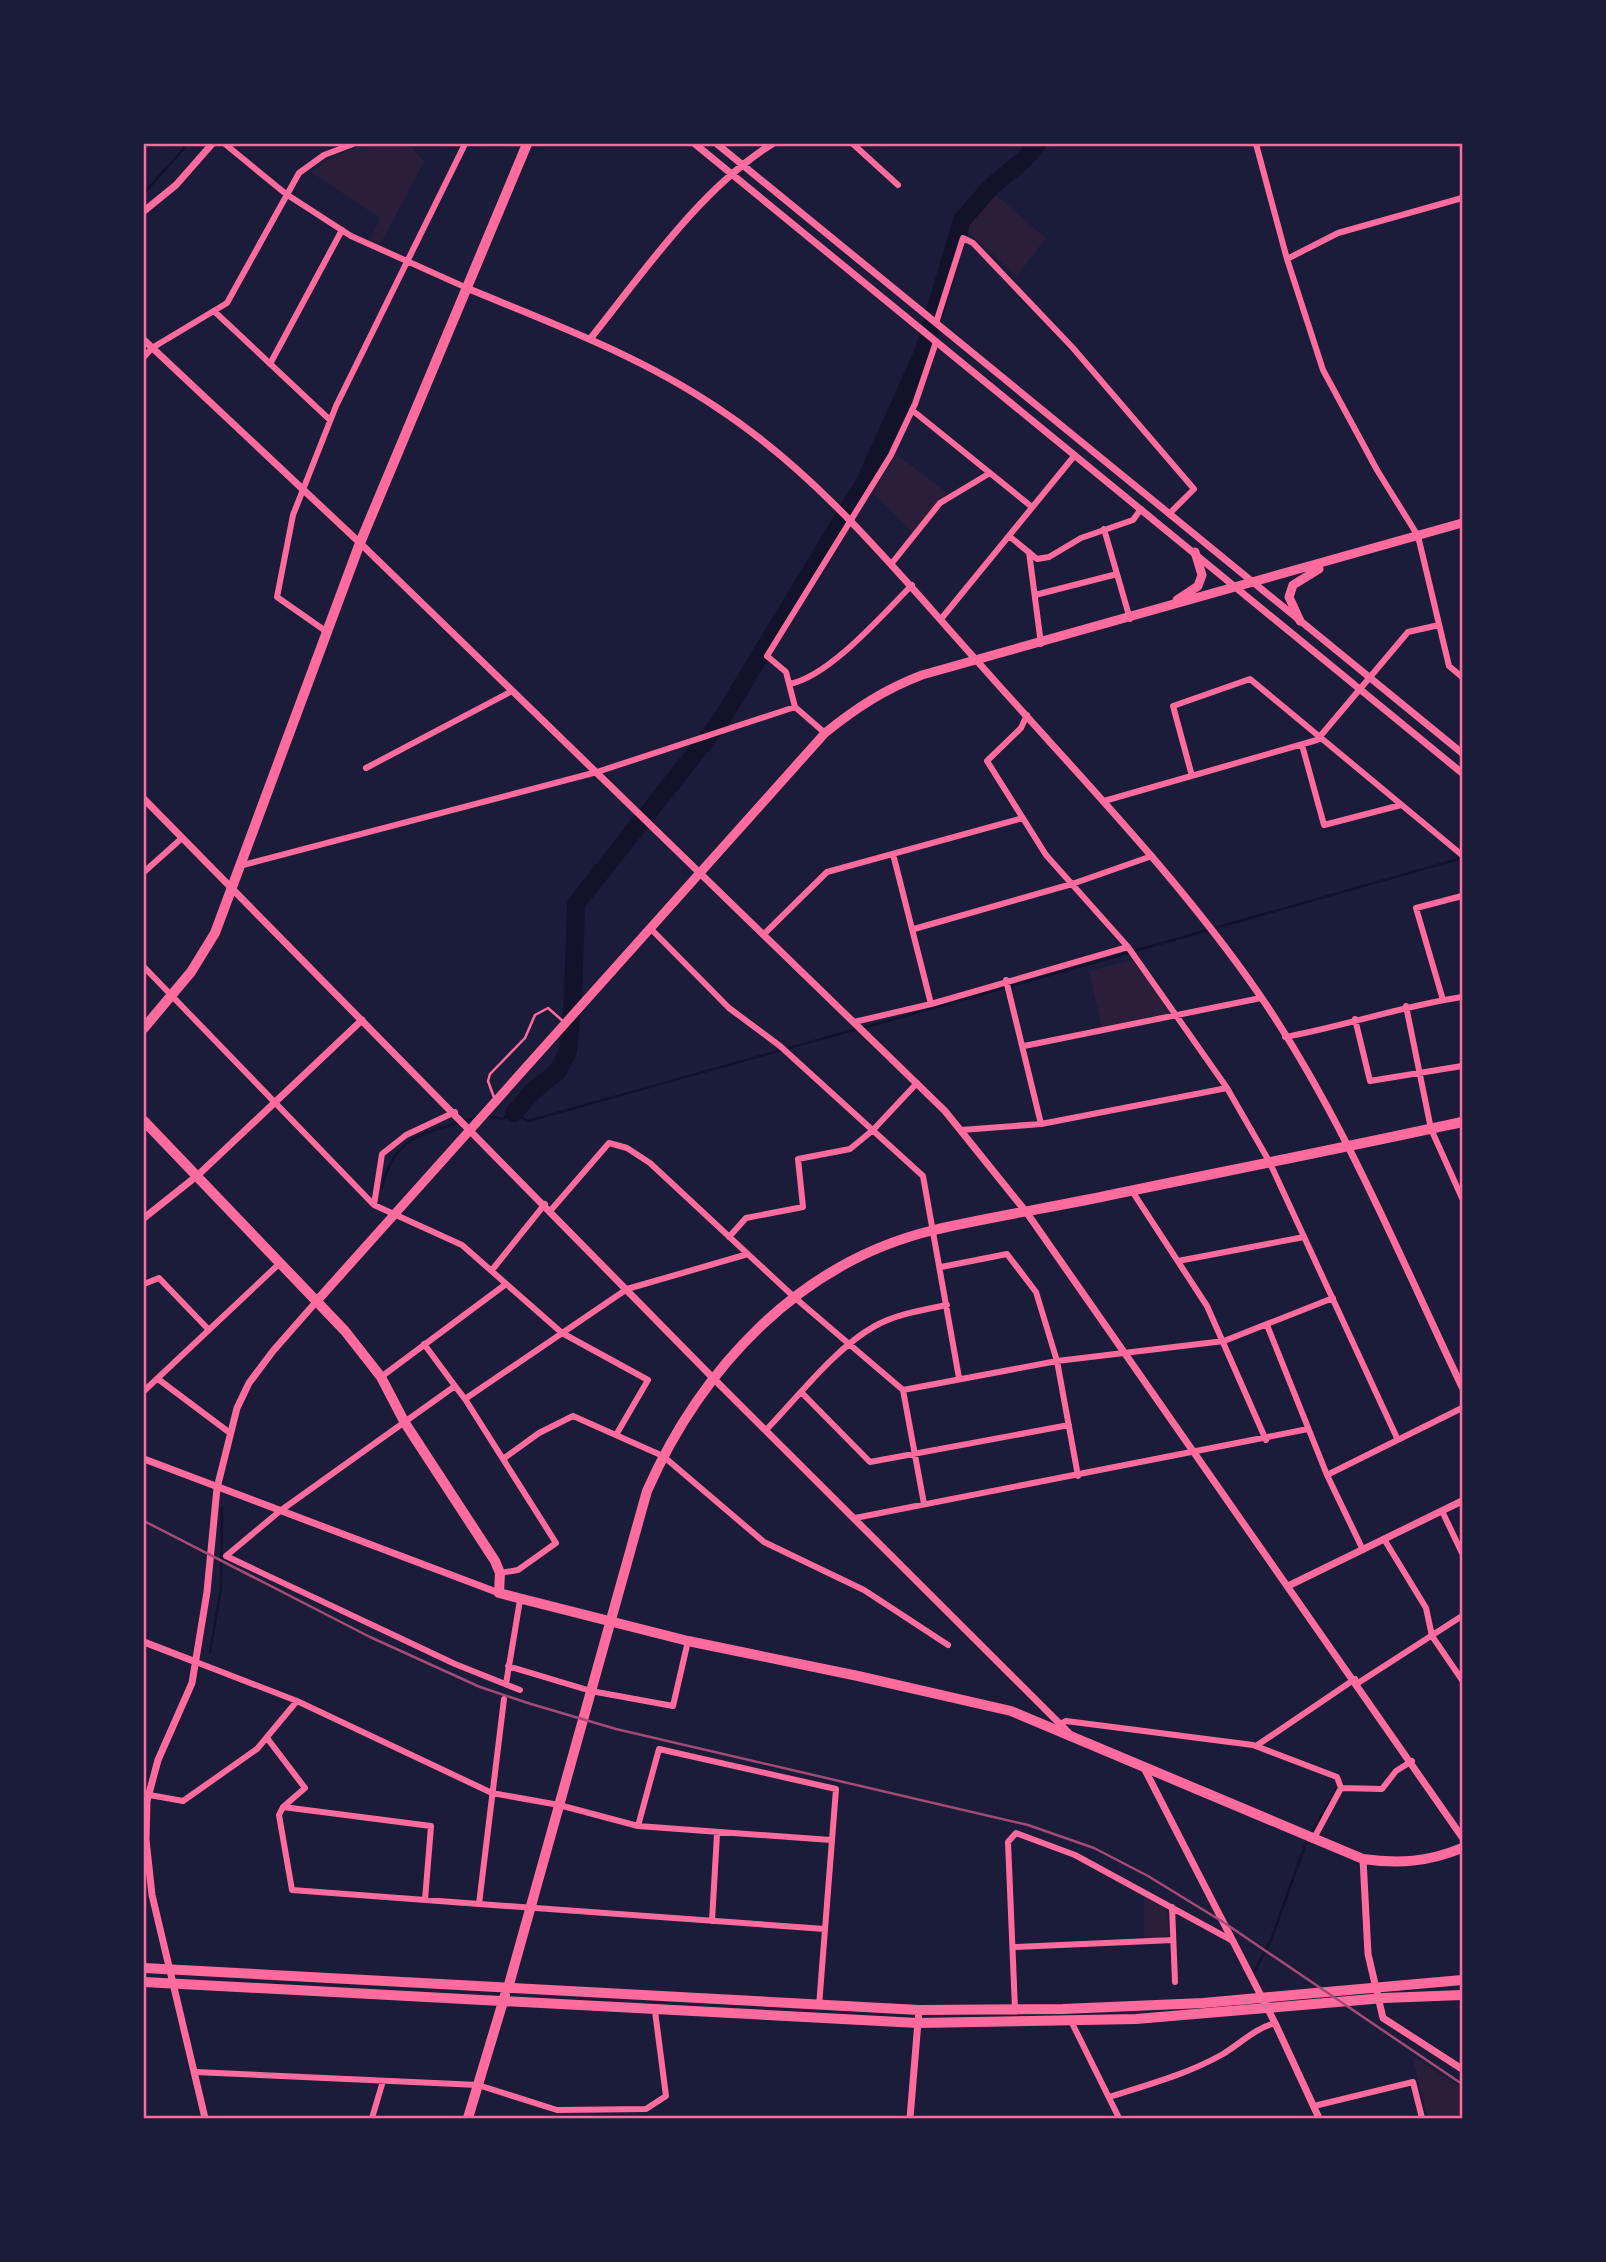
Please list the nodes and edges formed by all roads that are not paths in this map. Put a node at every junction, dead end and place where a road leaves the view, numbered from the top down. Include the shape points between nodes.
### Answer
1 (212, 144) edge
2 (225, 144) edge
3 (353, 144) edge
4 (465, 144) edge
5 (527, 144) edge
6 (695, 144) edge
7 (717, 144) edge
8 (772, 144) edge
9 (853, 144) edge
10 (1256, 144) edge
11 (744, 165) junction
12 (732, 173) junction
13 (898, 186) dead end
14 (286, 194) junction
15 (1462, 198) edge
16 (144, 211) edge
17 (342, 230) junction
18 (1287, 259) junction
19 (405, 260) junction
20 (469, 289) junction
21 (214, 311) junction
22 (936, 323) junction
23 (590, 339) junction
24 (144, 340) edge
25 (936, 342) junction
26 (152, 348) junction
27 (144, 357) edge
28 (270, 364) junction
29 (912, 410) junction
30 (330, 420) junction
31 (1075, 455) junction
32 (990, 473) junction
33 (302, 490) junction
34 (1032, 507) junction
35 (1141, 509) junction
36 (1169, 514) junction
37 (851, 520) junction
38 (1462, 523) edge
39 (1104, 529) junction
40 (1009, 536) junction
41 (1418, 536) junction
42 (360, 543) junction
43 (1029, 552) junction
44 (1195, 552) junction
45 (1346, 557) junction
46 (892, 563) junction
47 (1116, 574) junction
48 (1254, 584) junction
49 (912, 585) junction
50 (1239, 588) junction
51 (1035, 594) junction
52 (1147, 614) junction
53 (941, 619) junction
54 (1130, 619) junction
55 (1300, 621) junction
56 (1439, 625) junction
57 (328, 632) junction
58 (1041, 644) junction
59 (977, 662) junction
60 (1369, 676) junction
61 (1462, 677) edge
62 (789, 684) junction
63 (1360, 687) junction
64 (512, 691) junction
65 (795, 707) junction
66 (1027, 715) junction
67 (825, 733) junction
68 (1319, 738) junction
69 (1302, 745) junction
70 (1462, 753) edge
71 (366, 768) dead end
72 (597, 772) junction
73 (1462, 772) edge
74 (1192, 776) junction
75 (144, 799) edge
76 (1104, 801) junction
77 (1401, 805) junction
78 (1023, 818) junction
79 (182, 838) junction
80 (893, 854) junction
81 (1462, 855) edge
82 (1152, 856) junction
83 (243, 865) junction
84 (144, 872) edge
85 (700, 874) junction
86 (1072, 884) junction
87 (233, 890) junction
88 (1462, 896) edge
89 (651, 929) junction
90 (914, 929) junction
91 (764, 934) junction
92 (1128, 947) junction
93 (144, 967) edge
94 (1006, 981) junction
95 (1462, 997) edge
96 (172, 998) junction
97 (1261, 998) junction
98 (1443, 1000) junction
99 (931, 1004) junction
100 (1406, 1006) junction
101 (1178, 1016) junction
102 (1355, 1018) junction
103 (362, 1020) junction
104 (854, 1022) junction
105 (565, 1023) junction
106 (144, 1028) edge
107 (1285, 1037) junction
108 (1024, 1046) junction
109 (1462, 1066) edge
110 (1420, 1074) junction
111 (916, 1083) junction
112 (1227, 1088) junction
113 (495, 1100) junction
114 (273, 1103) junction
115 (455, 1112) junction
116 (144, 1121) edge
117 (1462, 1122) edge
118 (1041, 1125) junction
119 (470, 1127) junction
120 (1431, 1129) junction
121 (873, 1130) junction
122 (961, 1130) junction
123 (1348, 1147) junction
124 (1269, 1161) junction
125 (198, 1175) junction
126 (1132, 1191) junction
127 (1462, 1198) edge
128 (374, 1205) junction
129 (548, 1207) junction
130 (1027, 1213) junction
131 (394, 1214) junction
132 (144, 1218) edge
133 (933, 1230) junction
134 (729, 1237) junction
135 (1304, 1237) junction
136 (748, 1254) junction
137 (1178, 1261) junction
138 (281, 1262) junction
139 (941, 1267) junction
140 (492, 1270) junction
141 (144, 1284) edge
142 (506, 1284) junction
143 (627, 1289) junction
144 (794, 1297) junction
145 (1333, 1298) junction
146 (316, 1302) junction
147 (947, 1305) junction
148 (1267, 1325) junction
149 (209, 1331) junction
150 (562, 1333) junction
151 (1224, 1341) junction
152 (424, 1344) junction
153 (849, 1345) junction
154 (1125, 1351) junction
155 (1057, 1361) junction
156 (381, 1377) junction
157 (713, 1378) junction
158 (959, 1378) junction
159 (158, 1379) junction
160 (455, 1386) junction
161 (1462, 1387) edge
162 (903, 1390) junction
163 (144, 1391) edge
164 (802, 1392) junction
165 (465, 1399) junction
166 (1462, 1408) edge
167 (405, 1423) junction
168 (1069, 1425) junction
169 (1308, 1429) junction
170 (766, 1430) junction
171 (230, 1433) junction
172 (616, 1435) junction
173 (1397, 1438) junction
174 (1266, 1440) junction
175 (1196, 1453) junction
176 (914, 1454) junction
177 (663, 1456) junction
178 (144, 1458) edge
179 (503, 1459) junction
180 (1327, 1475) junction
181 (1078, 1476) junction
182 (217, 1488) junction
183 (1462, 1502) edge
184 (924, 1504) junction
185 (280, 1511) junction
186 (1442, 1511) junction
187 (855, 1518) junction
188 (1384, 1539) junction
189 (1363, 1550) junction
190 (1462, 1553) edge
191 (500, 1573) junction
192 (1288, 1586) junction
193 (499, 1593) junction
194 (520, 1600) junction
195 (1462, 1616) edge
196 (611, 1622) junction
197 (1433, 1636) junction
198 (688, 1641) junction
199 (144, 1642) edge
200 (948, 1645) dead end
201 (196, 1662) junction
202 (508, 1666) junction
203 (1462, 1677) edge
204 (1356, 1681) junction
205 (506, 1684) junction
206 (520, 1690) dead end
207 (591, 1691) junction
208 (504, 1699) dead end
209 (297, 1701) junction
210 (1060, 1724) junction
211 (1073, 1737) junction
212 (267, 1738) junction
213 (1256, 1746) junction
214 (1412, 1761) junction
215 (1143, 1768) junction
216 (1341, 1788) junction
217 (492, 1793) junction
218 (146, 1794) edge
219 (559, 1805) junction
220 (283, 1807) junction
221 (638, 1826) junction
222 (717, 1834) junction
223 (1462, 1837) edge
224 (831, 1840) junction
225 (1313, 1840) junction
226 (1462, 1848) edge
227 (1363, 1858) junction
228 (148, 1895) edge
229 (425, 1900) junction
230 (478, 1904) junction
231 (1172, 1907) junction
232 (530, 1909) junction
233 (712, 1922) junction
234 (825, 1929) junction
235 (1173, 1940) junction
236 (1233, 1941) junction
237 (1014, 1947) junction
238 (144, 1969) edge
239 (171, 1970) junction
240 (1462, 1980) edge
241 (144, 1982) edge
242 (1175, 1982) dead end
243 (174, 1984) junction
244 (508, 1988) junction
245 (1462, 1995) edge
246 (504, 2000) junction
247 (819, 2006) junction
248 (919, 2010) junction
249 (1015, 2010) junction
250 (655, 2011) junction
251 (918, 2023) junction
252 (1072, 2023) junction
253 (1275, 2023) junction
254 (1462, 2069) edge
255 (195, 2072) junction
256 (383, 2081) junction
257 (478, 2085) junction
258 (1109, 2097) junction
259 (1314, 2106) junction
260 (557, 2110) junction
261 (205, 2119) edge
262 (372, 2119) edge
263 (468, 2119) edge
264 (554, 2119) edge
265 (910, 2119) edge
266 (1119, 2119) edge
267 (1319, 2119) edge
268 (1422, 2119) edge

1 - 16 street via 176,185
2 - 14 street
3 - 14 street via 324,155 299,173
4 - 19 street
5 - 20 main road
6 - 12 street
7 - 11 street
8 - 11 street
9 - 13 street
10 - 18 street
11 - 12 street
11 - 22 street
12 - 23 street via 694,212
12 - 25 street
14 - 17 street
14 - 21 street via 227,303
15 - 18 street via 1338,233
17 - 19 street
17 - 28 street
18 - 41 street via 1323,370
19 - 20 street
19 - 30 street
20 - 23 street
20 - 42 main road
21 - 26 street
21 - 28 street
22 - 36 street
22 - 36 street via 962,238 973,243 1073,348 1194,489
23 - 37 street via 716,407 781,456
24 - 26 street
25 - 29 street
25 - 31 street
26 - 27 street
26 - 33 street
28 - 30 street
29 - 32 street
29 - 37 street
30 - 33 street
31 - 34 street
31 - 35 street
32 - 34 street
32 - 46 street via 940,503
33 - 42 street
33 - 57 street via 277,597
34 - 40 street
35 - 39 street via 1133,520
35 - 44 street
36 - 48 street
37 - 46 street
37 - 62 street via 767,656 786,672
38 - 41 main road
39 - 43 street via 1049,557 1037,559
39 - 47 street
40 - 43 street
40 - 53 street
41 - 45 main road
41 - 56 street
42 - 57 main road
42 - 64 street
43 - 51 street
44 - 50 street
44 - 52 main road via 1202,575 1198,586
45 - 48 main road
45 - 55 main road via 1293,585 1289,597
46 - 49 street
47 - 51 street
47 - 54 street
48 - 50 main road
48 - 55 street
49 - 53 street
49 - 62 street via 857,640 805,681
50 - 52 main road
50 - 63 street
51 - 58 street
52 - 54 main road
53 - 59 street
54 - 58 main road
55 - 60 street
56 - 60 street via 1408,632
56 - 61 street via 1449,666
57 - 83 main road
58 - 59 main road
59 - 66 street
59 - 67 main road via 890,687
60 - 63 street
60 - 70 street
62 - 65 street
63 - 68 street
63 - 73 street
64 - 71 street
64 - 72 street
65 - 67 street
65 - 72 street
66 - 76 street
66 - 78 street via 1021,729 987,761
67 - 85 main road
68 - 69 street
68 - 74 street via 1250,679 1172,706
68 - 77 street
69 - 74 street
69 - 77 street via 1324,825
72 - 83 street
72 - 85 street
74 - 76 street
75 - 79 street
76 - 82 street
77 - 81 street
78 - 80 street
78 - 86 street via 1046,855
79 - 84 street
79 - 87 street
80 - 90 street
80 - 91 street via 827,872
82 - 86 street
82 - 97 street via 1210,925
83 - 87 main road
85 - 89 main road
85 - 91 street
86 - 90 street
86 - 92 street
87 - 96 main road via 215,933
87 - 103 street
88 - 98 street via 1416,908
89 - 105 main road
89 - 121 street via 729,1008 780,1046
90 - 99 street
91 - 104 street
92 - 94 street
92 - 101 street
93 - 96 street
94 - 99 street
94 - 108 street
95 - 98 street
96 - 106 main road
96 - 114 street
97 - 101 street
97 - 107 street
98 - 100 street
99 - 104 street
100 - 102 street
100 - 110 street
101 - 108 street
101 - 112 street
102 - 107 street
102 - 110 street via 1370,1081
103 - 114 street
103 - 115 street
104 - 111 street
105 - 113 main road
105 - 113 lane via 548,1007 535,1015 525,1038 490,1074
107 - 123 street
108 - 118 street
109 - 110 street
110 - 120 street
111 - 121 street
111 - 122 street
112 - 118 street
112 - 124 street
113 - 119 main road
114 - 125 street
114 - 128 street
115 - 119 street
115 - 128 street via 406,1135 382,1154
116 - 125 main road
117 - 120 main road
118 - 122 street
119 - 129 street
119 - 131 main road
120 - 123 main road
120 - 127 street
121 - 133 street via 923,1176
121 - 134 street via 850,1149 798,1159 803,1207 746,1218
122 - 130 street
123 - 124 main road
123 - 161 street
124 - 126 main road
124 - 135 street
125 - 132 street
125 - 138 main road
126 - 130 main road
126 - 137 street
128 - 131 street
129 - 134 street via 609,1143 650,1163
129 - 140 street
129 - 143 street
130 - 133 main road
130 - 154 street
131 - 140 street via 462,1245
131 - 146 main road
133 - 139 street
133 - 144 main road via 844,1266
134 - 136 street
135 - 137 street
135 - 145 street
136 - 143 street
136 - 144 street
137 - 151 street
138 - 146 main road
138 - 149 street
139 - 147 street
139 - 155 street via 1006,1254 1036,1292
140 - 142 street
141 - 149 street via 159,1278
142 - 150 street
142 - 152 street
143 - 150 street
143 - 157 street
144 - 153 street
144 - 157 main road via 762,1323
145 - 148 street
145 - 173 street
146 - 156 main road
146 - 171 street via 249,1383
147 - 153 street via 875,1326
147 - 158 street
148 - 151 street
148 - 169 street
149 - 159 street
150 - 165 street
150 - 172 street via 648,1380
151 - 154 street
151 - 174 street
152 - 156 street
152 - 160 street
153 - 162 street
153 - 164 street
154 - 155 street
154 - 175 street
155 - 158 street
155 - 168 street
156 - 167 main road
157 - 170 street
157 - 177 main road
158 - 162 street
159 - 163 street
159 - 171 street
160 - 165 street
160 - 167 street
162 - 176 street
164 - 170 street
164 - 176 street via 870,1462
165 - 179 street
166 - 173 street
167 - 185 street
167 - 191 main road
168 - 176 street
168 - 181 street
169 - 174 street
169 - 180 street
170 - 187 street
171 - 182 street
172 - 177 street
172 - 179 street via 573,1416
173 - 180 street
174 - 175 street
175 - 181 street
175 - 192 street
176 - 184 street
177 - 196 main road via 647,1491
177 - 200 street via 764,1542 864,1590
178 - 182 street
179 - 191 street via 556,1543 518,1570
180 - 189 street
181 - 184 street
182 - 185 street
182 - 201 street
183 - 186 street
184 - 187 street
185 - 193 street
185 - 205 street via 226,1556
186 - 188 street
186 - 190 street
187 - 210 street
188 - 189 street
188 - 197 street via 1426,1608
189 - 192 street
191 - 193 main road
192 - 204 street
193 - 194 main road
194 - 196 main road
194 - 202 street
195 - 197 street
196 - 198 main road
196 - 207 main road
197 - 203 street
197 - 204 street
198 - 207 street via 673,1706
198 - 211 main road via 1011,1712
199 - 201 street
201 - 209 street
201 - 218 street via 192,1683
202 - 205 street
202 - 207 street
204 - 213 street
204 - 214 street
205 - 206 street
207 - 219 main road
208 - 217 street
209 - 212 street
209 - 217 street
210 - 211 street
210 - 213 street via 1066,1721
211 - 215 main road
212 - 218 street via 225,1775 183,1801
212 - 220 street via 305,1788
213 - 216 street via 1337,1777
214 - 216 street via 1396,1771 1382,1789
214 - 223 street
215 - 225 main road
215 - 236 street
216 - 225 street
217 - 219 street
217 - 230 street
218 - 228 street
219 - 221 street
219 - 232 main road
220 - 229 street via 279,1815 292,1890
220 - 229 street via 431,1826
221 - 222 street
221 - 224 street via 659,1749 836,1789
222 - 224 street
222 - 233 street
224 - 234 street
225 - 227 main road
226 - 227 main road via 1417,1862
227 - 254 street via 1368,1954 1383,2018
228 - 239 street
229 - 230 street
230 - 232 street
231 - 235 street
231 - 236 street
231 - 237 street via 1075,1855 1016,1833 1008,1842
232 - 233 street
232 - 244 main road
233 - 234 street
234 - 247 street
235 - 237 street
235 - 242 street
236 - 253 street
237 - 249 street
238 - 239 main road
239 - 243 street
239 - 244 main road
240 - 249 main road via 1227,2000
241 - 243 main road
243 - 246 main road
243 - 255 street
244 - 246 main road
244 - 247 main road
245 - 252 main road
246 - 250 main road
246 - 257 main road
247 - 248 main road
248 - 249 main road
248 - 251 street
250 - 251 main road
250 - 260 street via 666,2096 646,2109
251 - 252 main road
251 - 265 street
252 - 258 street
253 - 258 street via 1175,2076
253 - 259 street
255 - 256 street
255 - 261 street
256 - 257 street
256 - 262 street
257 - 260 street
257 - 263 main road
258 - 266 street
259 - 267 street
259 - 268 street via 1413,2082
260 - 264 street

